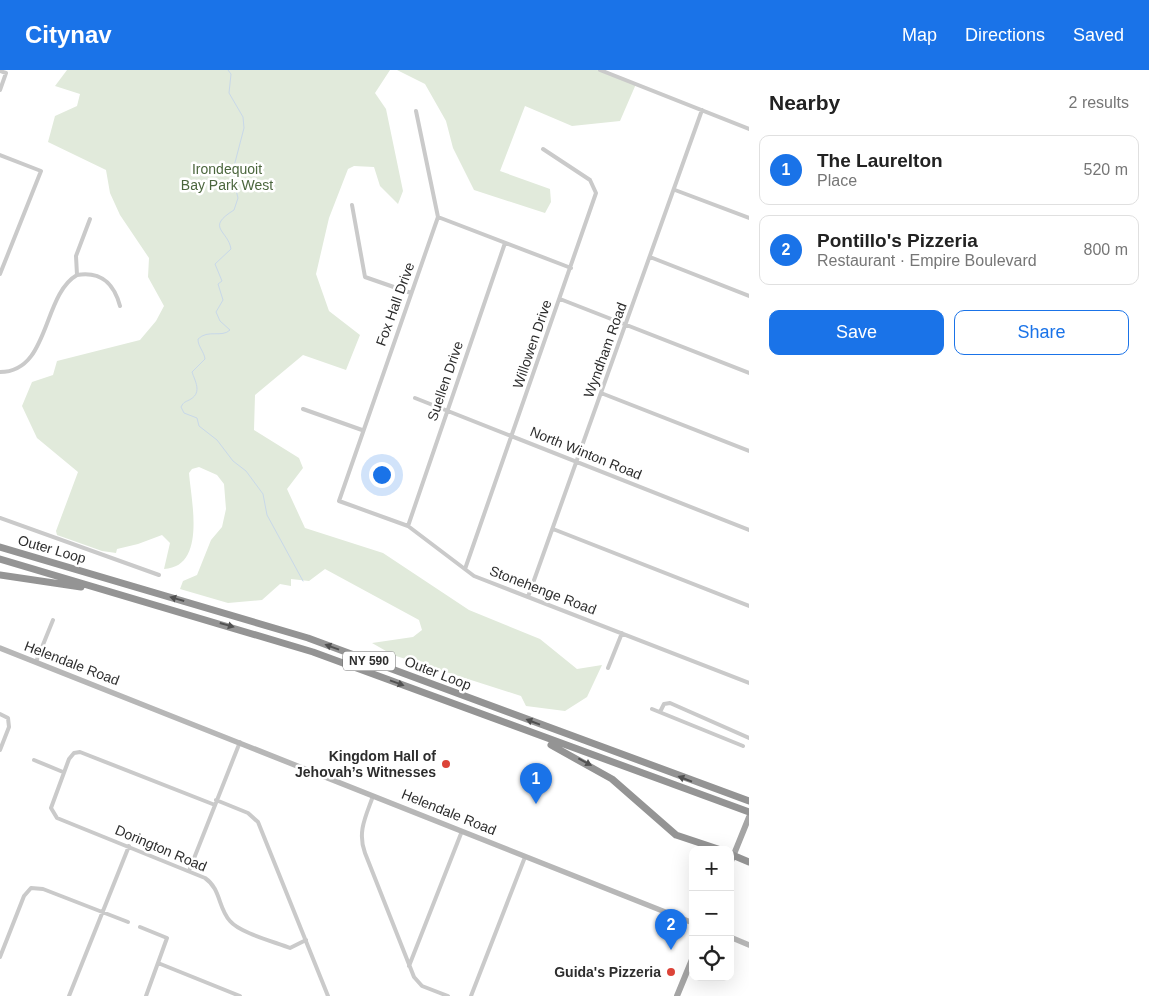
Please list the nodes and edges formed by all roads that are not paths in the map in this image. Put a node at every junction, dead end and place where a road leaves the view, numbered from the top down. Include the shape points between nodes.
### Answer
1 (600, 70) edge
2 (0, 71) edge
3 (0, 90) edge
4 (702, 110) junction
5 (416, 111) dead end
6 (749, 128) edge
7 (543, 149) dead end
8 (0, 155) edge
9 (675, 190) junction
10 (352, 205) dead end
11 (438, 217) junction
12 (749, 218) edge
13 (90, 219) dead end
14 (505, 243) junction
15 (650, 256) junction
16 (571, 268) junction
17 (0, 274) edge
18 (77, 275) junction
19 (411, 292) junction
20 (749, 296) edge
21 (560, 299) junction
22 (120, 306) dead end
23 (626, 325) junction
24 (0, 372) edge
25 (749, 372) edge
26 (602, 393) junction
27 (415, 398) dead end
28 (303, 409) dead end
29 (447, 410) junction
30 (362, 430) junction
31 (512, 436) junction
32 (749, 451) edge
33 (577, 460) junction
34 (339, 501) joint
35 (0, 518) edge
36 (408, 526) junction
37 (553, 529) junction
38 (749, 530) edge
39 (0, 547) edge
40 (0, 559) edge
41 (465, 569) junction
42 (0, 575) edge
43 (159, 575) dead end
44 (528, 596) junction
45 (147, 602) junction
46 (749, 606) edge
47 (53, 620) dead end
48 (622, 633) junction
49 (0, 648) edge
50 (36, 662) junction
51 (608, 668) dead end
52 (749, 683) edge
53 (652, 709) dead end
54 (660, 712) junction
55 (0, 714) edge
56 (527, 732) junction
57 (744, 736) junction
58 (749, 738) edge
59 (240, 742) junction
60 (0, 750) edge
61 (34, 760) dead end
62 (63, 772) junction
63 (374, 796) junction
64 (749, 801) edge
65 (216, 802) junction
66 (749, 812) edge
67 (749, 817) edge
68 (462, 830) junction
69 (129, 846) junction
70 (709, 846) edge
71 (734, 850) edge
72 (734, 855) edge
73 (525, 856) junction
74 (749, 862) edge
75 (189, 871) junction
76 (102, 912) junction
77 (689, 921) edge
78 (128, 922) dead end
79 (140, 927) dead end
80 (734, 939) edge
81 (306, 940) junction
82 (749, 945) edge
83 (0, 957) edge
84 (158, 963) junction
85 (409, 966) junction
86 (689, 967) edge
87 (69, 996) edge
88 (146, 996) edge
89 (240, 996) edge
90 (328, 996) edge
91 (448, 996) edge
92 (471, 996) edge
93 (677, 996) edge

1 - 4 street
2 - 3 street via 6,73
4 - 6 street
4 - 9 street, Wyndham Road
5 - 11 street
7 - 16 street, Willowen Drive via 590,180 596,189
8 - 17 street via 41,171
9 - 12 street
9 - 15 street, Wyndham Road
10 - 19 street via 366,277
11 - 14 street
11 - 19 street, Fox Hall Drive
13 - 18 street via 76,256
14 - 16 street
14 - 29 street, Suellen Drive
15 - 20 street
15 - 23 street, Wyndham Road
16 - 21 street, Willowen Drive
18 - 22 street via 93,274 105,279 116,292
18 - 24 street via 61,290 36,350 23,363
19 - 30 street, Fox Hall Drive
21 - 23 street
21 - 31 street, Willowen Drive
23 - 25 street
23 - 26 street, Wyndham Road
26 - 32 street
26 - 33 street, Wyndham Road
27 - 29 street, North Winton Road
28 - 30 street
29 - 31 street, North Winton Road
29 - 36 street, Suellen Drive
30 - 34 street, Fox Hall Drive
31 - 33 street, North Winton Road
31 - 41 street, Willowen Drive
33 - 37 street, Wyndham Road
33 - 38 street, North Winton Road
34 - 36 street, Stonehenge Road
35 - 43 street
36 - 41 street, Stonehenge Road
37 - 44 street, Wyndham Road
37 - 46 street
64 -> 39 highway, Outer Loop / NY 590 via 308,638
40 - 45 highway, Outer Loop / NY 590
41 - 44 street, Stonehenge Road via 474,576
42 - 45 highway via 68,584
44 - 48 street, Stonehenge Road
45 -> 56 highway, Outer Loop / NY 590 via 313,652
47 - 50 street
48 - 51 street
48 - 52 street, Stonehenge Road
49 - 50 street, Helendale Road
50 - 59 street, Helendale Road
53 - 54 street
54 - 57 street via 664,704 670,703
54 - 57 street via 742,745
55 - 60 street via 8,718 9,724
56 - 66 highway, Outer Loop / NY 590
56 -> 70 highway via 609,776 676,835
57 - 58 street
59 - 63 street, Helendale Road
59 - 65 street
61 - 62 street
62 - 65 street via 71,756 83,752
62 - 69 street, Dorington Road via 51,805 54,816
63 - 68 street, Helendale Road
63 - 85 street via 363,822 361,841
65 - 75 street
65 - 81 street via 248,813 258,822
67 - 71 main road
68 - 73 street, Helendale Road
68 - 85 street
69 - 75 street, Dorington Road
69 - 76 street
72 - 74 highway
73 - 77 street, Helendale Road
73 - 92 street
75 - 81 street, Dorington Road via 213,884 226,915 236,926 290,948
76 - 78 street
76 - 83 street via 43,889 31,888 24,896
76 - 87 street
79 - 84 street via 167,938
80 - 82 street
81 - 90 street
84 - 88 street
84 - 89 street
85 - 91 street via 419,983
86 - 93 main road

